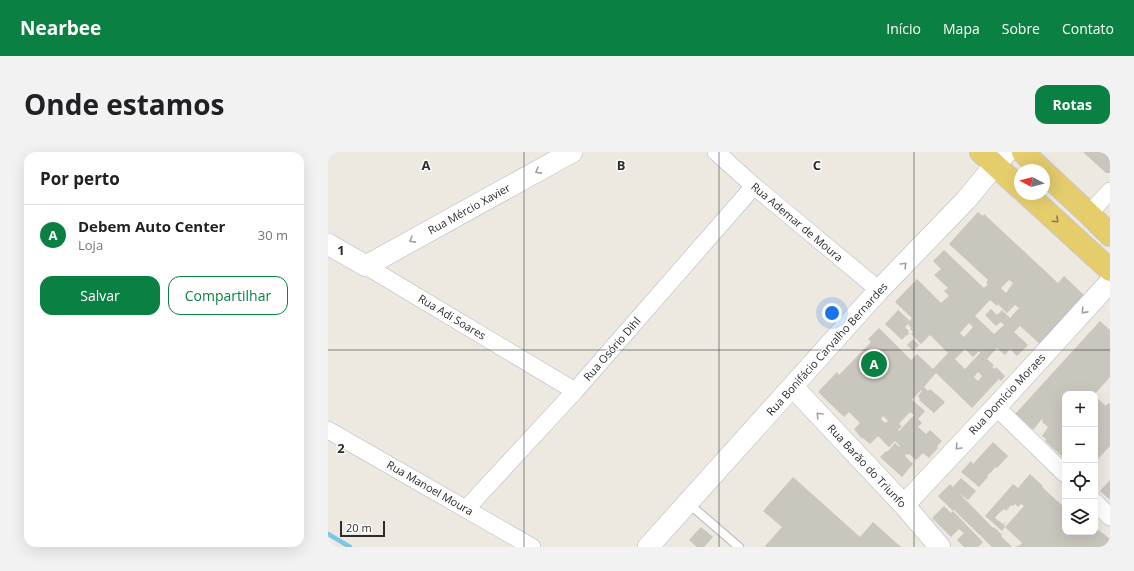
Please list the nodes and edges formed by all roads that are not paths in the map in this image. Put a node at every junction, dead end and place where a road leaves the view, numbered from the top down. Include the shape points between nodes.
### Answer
1 (572, 152) edge
2 (716, 152) edge
3 (1023, 152) edge
4 (994, 156) edge
5 (1036, 164) edge
6 (1050, 178) edge
7 (1014, 181) edge
8 (754, 186) junction
9 (1110, 191) edge
10 (1034, 200) edge
11 (1089, 214) junction
12 (1110, 236) edge
13 (328, 244) edge
14 (366, 266) junction
15 (1110, 270) edge
16 (1110, 282) edge
17 (879, 290) junction
18 (793, 387) junction
19 (575, 392) junction
20 (996, 407) junction
21 (328, 430) edge
22 (1062, 471) edge
23 (688, 503) junction
24 (904, 505) junction
25 (1098, 505) edge
26 (466, 508) junction
27 (1110, 517) edge
28 (532, 547) edge
29 (648, 547) edge
30 (739, 547) edge
31 (940, 547) edge

1 -> 14 street, Rua Mércio Xavier
2 - 8 street, Rua Ademar de Moura
3 - 5 main road
4 - 7 main road
17 -> 4 street, Rua Bonifácio Carvalho Bernardes via 966,200
6 - 11 main road
8 - 17 street, Rua Ademar de Moura
8 - 19 street, Rua Osório Dihl
9 - 11 street
10 -> 15 main road
11 - 12 main road
13 - 14 street, Rua Adi Soares
14 - 19 street, Rua Adi Soares
16 -> 20 street, Rua Domício Moraes
17 - 18 street, Rua Bonifácio Carvalho Bernardes
18 - 23 street, Rua Bonifácio Carvalho Bernardes
24 -> 18 street, Rua Barão do Triunfo
19 - 26 street, Rua Osório Dihl
20 - 22 street
20 -> 24 street, Rua Domício Moraes
21 - 26 street, Rua Manoel Moura
23 - 29 street, Rua Bonifácio Carvalho Bernardes
23 - 30 lane
24 - 31 street, Rua Barão do Triunfo
25 - 27 street
26 - 28 street, Rua Manoel Moura

